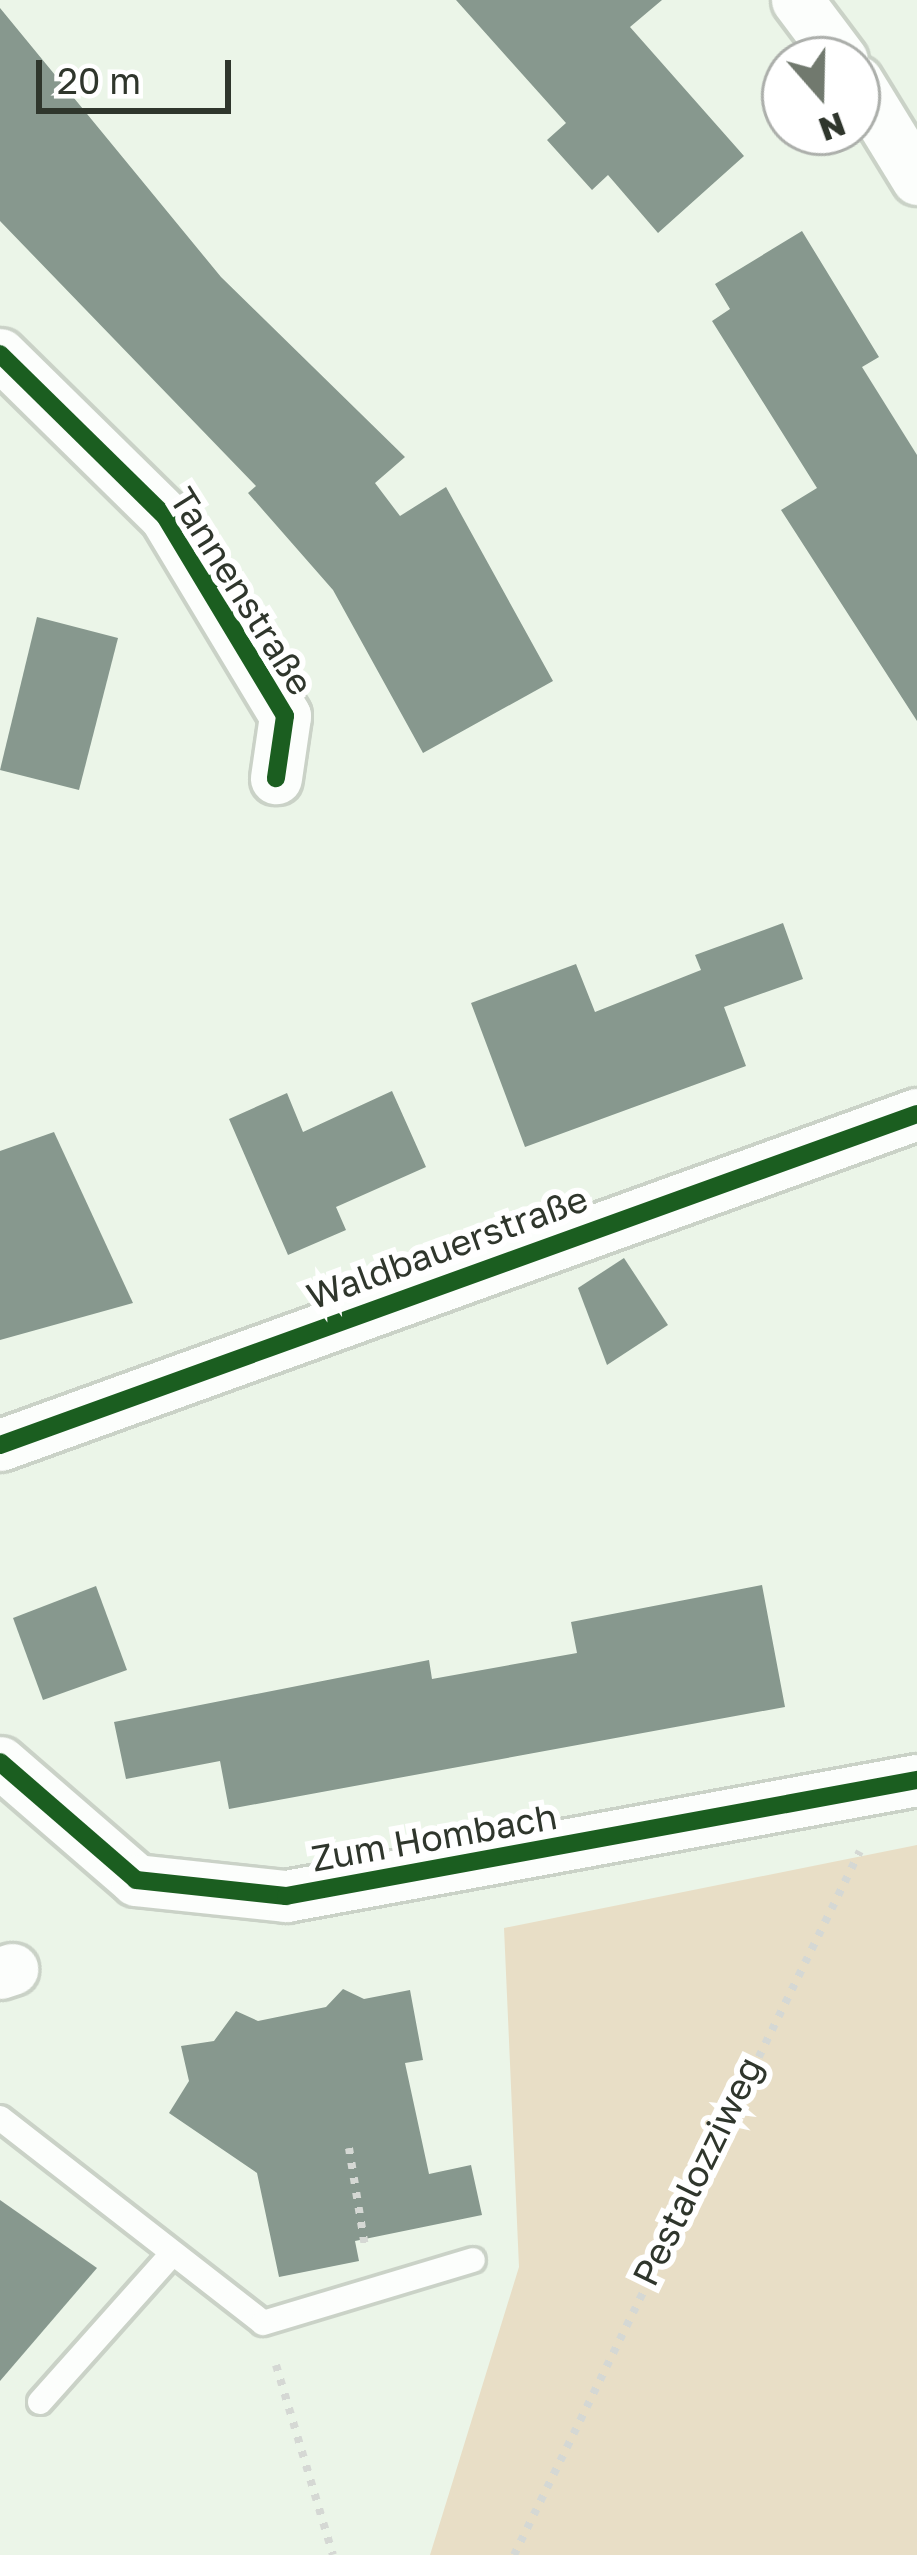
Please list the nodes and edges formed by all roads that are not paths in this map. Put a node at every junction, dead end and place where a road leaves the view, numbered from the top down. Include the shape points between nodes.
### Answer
1 (797, 0) edge
2 (824, 36) edge
3 (881, 120) edge
4 (917, 179) edge
5 (0, 354) edge
6 (276, 778) dead end
7 (917, 1114) edge
8 (0, 1445) edge
9 (0, 1762) edge
10 (904, 1786) edge
11 (0, 2118) edge
12 (172, 2254) junction
13 (473, 2260) dead end
14 (40, 2402) dead end

1 - 2 street
3 - 4 street
5 - 6 street, Tannenstraße via 166,516 286,716
7 - 8 street, Waldbauerstraße
9 - 10 street, Zum Hombach via 136,1880 286,1897
11 - 12 lane
12 - 13 lane via 263,2323
12 - 14 lane

